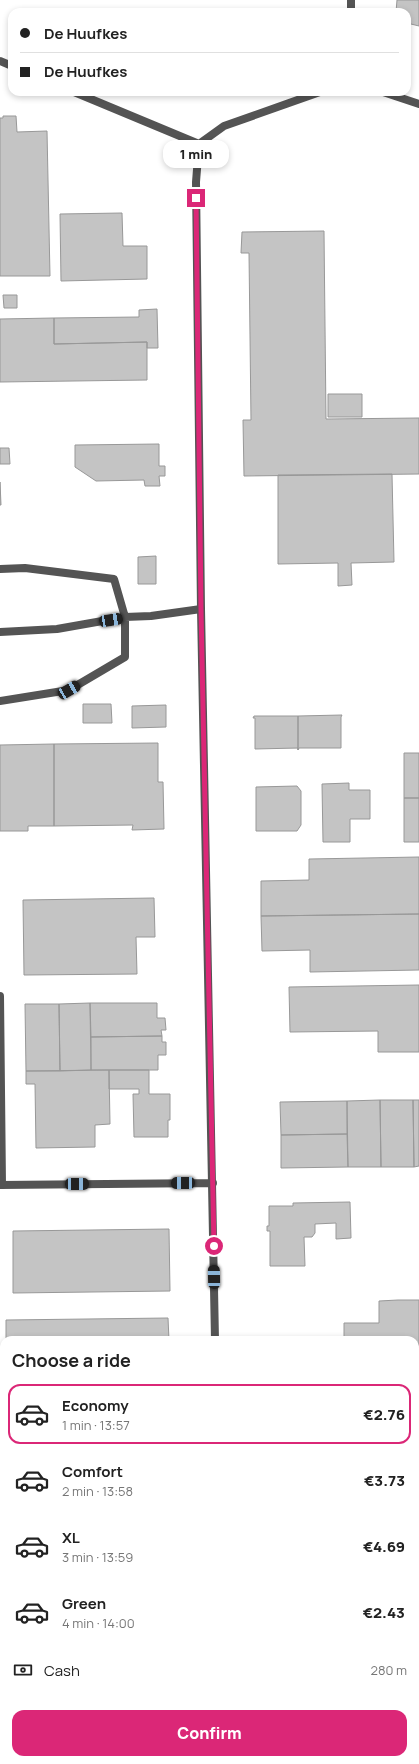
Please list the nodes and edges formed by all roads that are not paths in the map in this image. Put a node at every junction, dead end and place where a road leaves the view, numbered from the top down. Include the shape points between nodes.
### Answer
1 (84, 96) edge
2 (309, 96) edge
3 (395, 96) edge
4 (419, 104) edge
5 (199, 144) junction
6 (0, 569) edge
7 (201, 609) junction
8 (125, 617) junction
9 (0, 632) edge
10 (0, 701) edge
11 (0, 996) edge
12 (213, 1183) junction
13 (1, 1185) edge
14 (215, 1336) edge

1 - 5 street
2 - 5 street via 224,126
3 - 4 street
5 - 7 street via 196,182
6 - 8 street via 25,568 114,579
7 - 8 street
7 - 12 street
8 - 9 street via 57,629
8 - 10 street via 125,657 69,690
11 - 13 street
12 - 13 street
12 - 14 street

